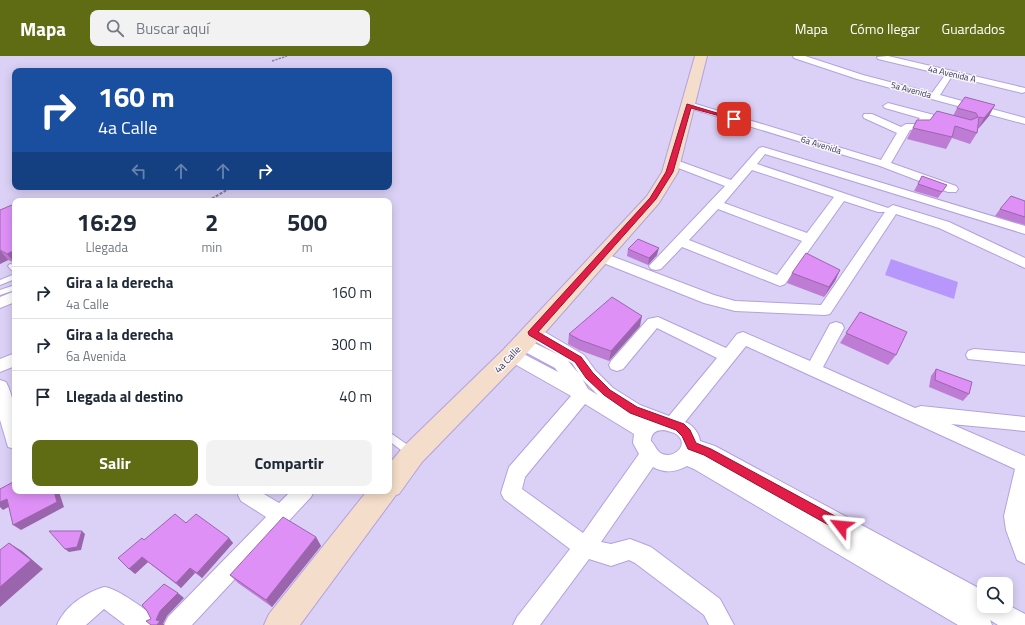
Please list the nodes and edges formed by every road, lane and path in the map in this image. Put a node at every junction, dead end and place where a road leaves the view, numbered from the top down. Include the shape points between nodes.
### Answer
1 (287, 56) edge
2 (701, 56) edge
3 (797, 56) edge
4 (880, 58) edge
5 (272, 61) dead end
6 (950, 73) junction
7 (1022, 90) dead end
8 (934, 97) junction
9 (689, 105) junction
10 (888, 106) dead end
11 (868, 116) dead end
12 (927, 116) junction
13 (1025, 121) edge
14 (965, 127) edge
15 (903, 132) junction
16 (672, 162) junction
17 (884, 164) junction
18 (750, 166) junction
19 (733, 185) junction
20 (952, 189) dead end
21 (227, 190) edge
22 (841, 196) junction
23 (213, 198) edge
24 (716, 204) junction
25 (884, 215) junction
26 (1025, 230) edge
27 (810, 238) junction
28 (680, 241) junction
29 (601, 257) junction
30 (1025, 264) edge
31 (656, 266) dead end
32 (12, 277) edge
33 (0, 282) edge
34 (12, 288) edge
35 (0, 294) edge
36 (12, 297) edge
37 (0, 303) edge
38 (836, 328) dead end
39 (522, 343) junction
40 (974, 354) dead end
41 (728, 356) junction
42 (1025, 359) edge
43 (12, 360) edge
44 (617, 365) dead end
45 (0, 366) edge
46 (814, 369) junction
47 (0, 387) edge
48 (582, 394) junction
49 (907, 411) junction
50 (669, 423) junction
51 (1025, 424) edge
52 (12, 430) edge
53 (644, 431) junction
54 (392, 438) edge
55 (689, 452) junction
56 (413, 454) junction
57 (650, 456) junction
58 (1025, 466) edge
59 (392, 481) edge
60 (301, 494) edge
61 (382, 494) edge
62 (248, 496) dead end
63 (281, 515) junction
64 (1020, 518) edge
65 (585, 547) junction
66 (1025, 553) edge
67 (988, 614) edge
68 (69, 625) edge
69 (144, 625) edge
70 (176, 625) edge
71 (280, 625) edge
72 (525, 625) edge
73 (722, 625) edge
74 (1022, 625) edge

1 - 5 path
2 - 9 main road, 4a Calle
3 - 8 street, 5a Avenida
4 - 6 street, 4a Avenida A
6 - 7 street, 4a Avenida A
6 - 8 street
8 - 13 street, 5a Avenida
9 - 16 main road, 4a Calle
9 - 17 street, 6a Avenida
10 - 12 street
11 - 15 street
12 - 14 street
12 - 15 street via 918,127 910,126
15 - 17 street
16 - 19 street
16 - 29 main road, 4a Calle via 670,172 653,199
17 - 20 street, 6a Avenida
18 - 19 street
18 - 22 street
18 - 26 street via 763,150
19 - 24 street
21 - 23 path
22 - 25 street
22 - 27 street
24 - 27 street
24 - 28 street
25 - 29 street via 825,310 735,306 709,300
25 - 30 street via 951,230
27 - 28 street via 780,281
28 - 31 street
29 - 39 main road, 4a Calle
32 - 33 lane
34 - 35 lane
36 - 37 street
38 - 46 street
39 - 48 street
39 - 50 street via 578,359 589,375 607,393 634,410
39 - 56 main road, 4a Calle
40 - 42 street
41 - 44 street via 658,322 653,323
41 - 46 street via 743,338
41 - 50 street
43 - 45 street
46 - 49 street
47 - 52 street
48 - 53 street
48 - 65 street via 516,473 511,493
49 - 51 street
49 - 58 street
50 - 53 street via 656,423
50 - 55 street via 686,433
53 - 57 street via 642,443
54 - 56 lane
55 - 57 street via 678,463 669,464
55 - 67 street via 701,463
56 - 59 main road, 4a Calle
57 - 65 street
58 - 64 street
60 - 63 street
61 - 71 main road
62 - 63 street
63 - 70 street
64 - 66 street via 1017,530
65 - 72 street
65 - 73 street via 611,556 630,549 643,555 712,607
67 - 74 street
68 - 69 street via 98,599 104,597 109,598

